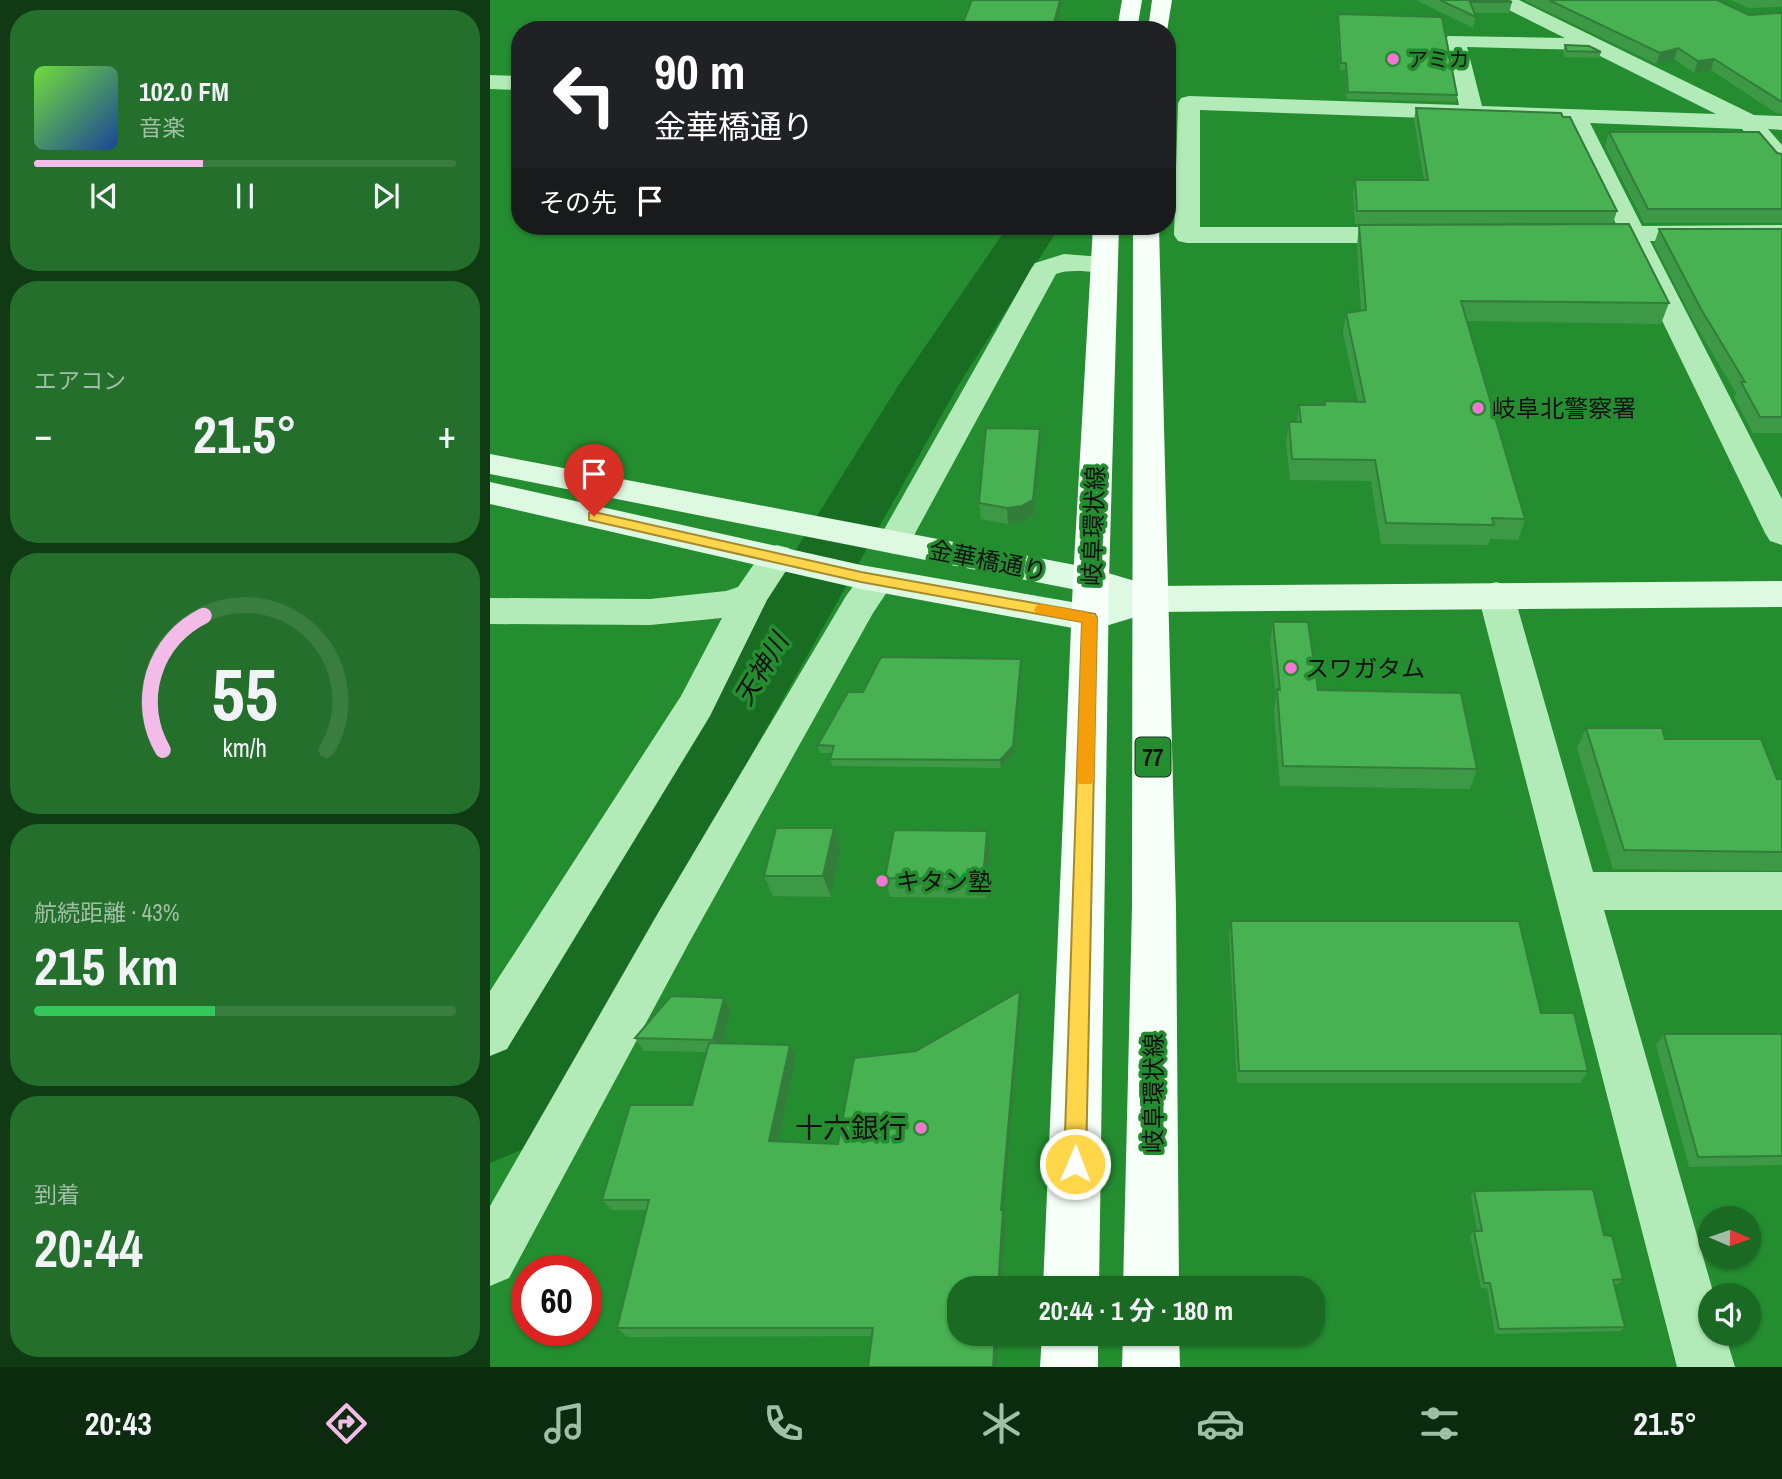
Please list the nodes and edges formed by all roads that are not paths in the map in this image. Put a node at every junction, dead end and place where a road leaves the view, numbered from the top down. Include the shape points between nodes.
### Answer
1 (1132, 0) edge
2 (1161, 0) edge
3 (1504, 0) edge
4 (1128, 21) edge
5 (1159, 21) edge
6 (1598, 46) junction
7 (490, 82) edge
8 (511, 83) edge
9 (1472, 112) junction
10 (1575, 116) junction
11 (1748, 121) junction
12 (1782, 122) edge
13 (1782, 160) edge
14 (1782, 233) edge
15 (1438, 234) edge
16 (1563, 234) edge
17 (1632, 234) junction
18 (1146, 235) edge
19 (1105, 245) edge
20 (490, 464) edge
21 (490, 494) edge
22 (1782, 533) edge
23 (785, 559) junction
24 (879, 560) junction
25 (1782, 594) edge
26 (1496, 595) junction
27 (751, 596) junction
28 (1090, 599) junction
29 (1151, 599) junction
30 (490, 611) edge
31 (1575, 891) junction
32 (1782, 891) edge
33 (490, 1033) edge
34 (490, 1259) edge
35 (1071, 1276) edge
36 (1151, 1276) edge
37 (1070, 1346) edge
38 (1151, 1346) edge
39 (1069, 1367) edge
40 (1151, 1367) edge
41 (1706, 1367) edge

1 - 4 main road
2 - 5 main road
3 - 6 street
6 - 9 street via 1455,40
6 - 11 street
7 - 8 street
9 - 10 street
9 - 15 street via 1189,103 1188,235
10 - 11 street
10 - 17 street
11 - 12 street
11 - 13 street
14 - 17 street
16 - 17 street
17 - 22 street
18 - 29 main road, 岐阜環状線 / 77
19 - 24 street via 1045,269
19 - 28 main road, 岐阜環状線
20 - 24 street, 金華橋通り via 813,526
21 - 23 street, 金華橋通り
23 - 24 street, 金華橋通り
23 - 27 street
24 - 28 street, 金華橋通り
24 - 34 street via 859,605
25 - 26 street, 金華橋通り
26 - 29 street, 金華橋通り
26 - 31 street
27 - 30 street via 729,604 650,612
27 - 33 street via 696,705
28 - 29 street, 金華橋通り
28 - 35 main road, 岐阜環状線
29 - 36 main road, 岐阜環状線 / 77
31 - 32 street
31 - 41 street
37 - 39 main road
38 - 40 main road

